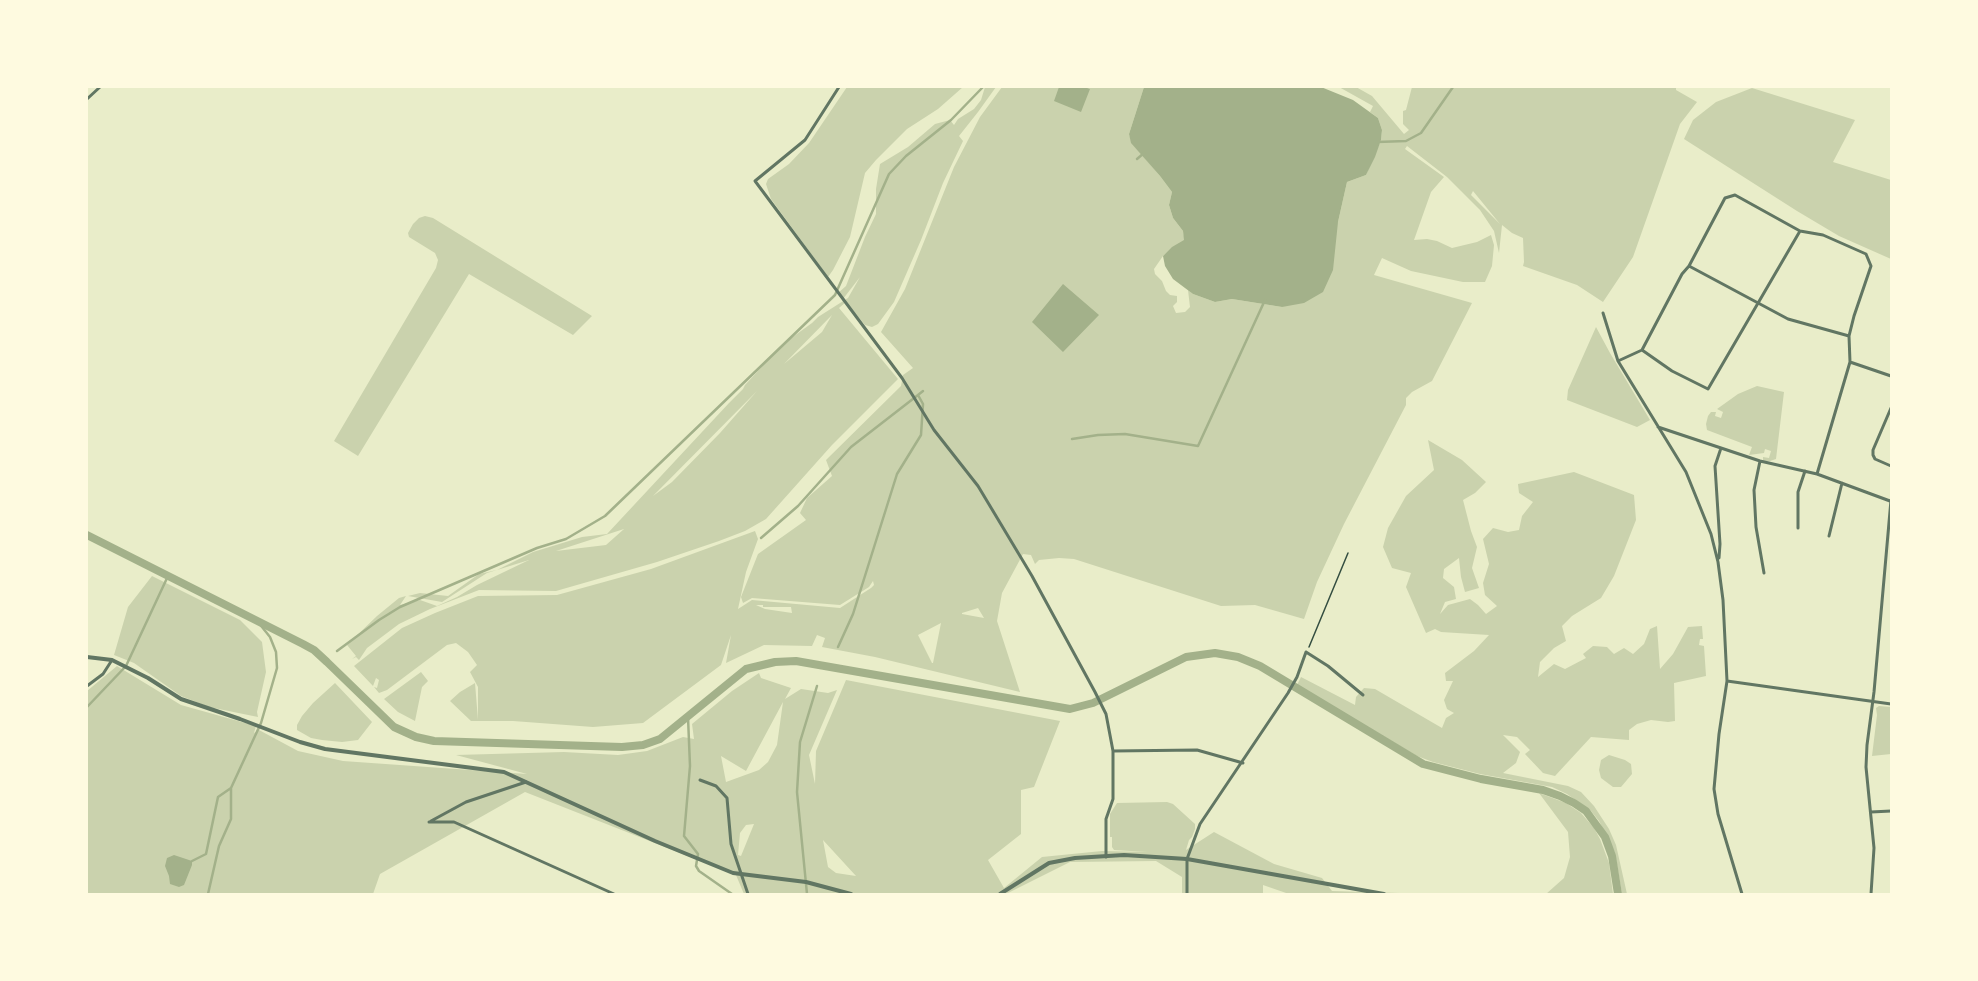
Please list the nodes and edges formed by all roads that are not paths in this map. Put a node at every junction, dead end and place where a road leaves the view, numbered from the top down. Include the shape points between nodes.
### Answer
1 (100, 87) edge
2 (839, 87) edge
3 (87, 99) edge
4 (1800, 231) junction
5 (1689, 266) junction
6 (1758, 303) junction
7 (1603, 313) dead end
8 (1849, 336) junction
9 (1642, 350) junction
10 (1618, 361) junction
11 (1850, 362) junction
12 (1891, 376) edge
13 (1891, 408) edge
14 (1658, 427) junction
15 (1721, 448) junction
16 (1760, 461) junction
17 (1891, 466) edge
18 (1805, 471) junction
19 (1818, 474) junction
20 (1842, 483) junction
21 (1891, 500) edge
22 (1798, 528) dead end
23 (1829, 536) dead end
24 (1718, 562) junction
25 (1764, 573) dead end
26 (87, 657) edge
27 (112, 660) junction
28 (1727, 681) junction
29 (87, 686) edge
30 (1363, 695) dead end
31 (1873, 701) junction
32 (1891, 704) edge
33 (1113, 751) junction
34 (1243, 763) junction
35 (700, 780) dead end
36 (526, 782) junction
37 (1891, 811) edge
38 (1871, 812) junction
39 (1106, 857) junction
40 (1187, 859) junction
41 (740, 874) junction
42 (614, 894) edge
43 (748, 894) edge
44 (851, 894) edge
45 (1000, 894) edge
46 (1187, 894) edge
47 (1384, 894) edge
48 (1742, 894) edge
49 (1871, 894) edge

1 - 3 street
2 - 33 street via 805,140 756,181 902,378 926,417 978,486 1032,576 1095,692 1112,737
4 - 5 street via 1735,195 1729,196 1725,198
4 - 6 street
4 - 8 street via 1823,235 1868,256 1871,266
5 - 6 street
5 - 9 street via 1682,274
6 - 8 street via 1788,319
6 - 9 street via 1708,389 1672,371
7 - 10 street
8 - 11 street
9 - 10 street
10 - 14 street
11 - 12 street
11 - 19 street
13 - 17 street via 1873,455
14 - 15 street
14 - 24 street via 1686,472 1711,534
15 - 16 street
15 - 24 street via 1715,466 1720,544
16 - 18 street
16 - 25 street via 1754,490 1756,527
18 - 19 street
18 - 22 street via 1798,492
19 - 20 street
20 - 21 street
20 - 23 street
21 - 31 street
24 - 28 street via 1723,600
26 - 27 street
27 - 29 street via 103,674
27 - 36 street via 181,700 300,742 325,749 504,772
28 - 31 street
28 - 48 street via 1714,789 1718,814
30 - 34 street via 1328,666 1306,652 1288,693
31 - 32 street
31 - 38 street via 1866,767
33 - 34 street via 1197,750
33 - 39 street via 1113,799 1106,819
34 - 40 street via 1200,824
35 - 41 street via 716,786 727,798 731,844
36 - 41 street via 655,841
36 - 42 street via 466,802 429,822 454,822
37 - 38 street
38 - 49 street via 1874,848
39 - 40 street via 1124,855
39 - 45 street via 1075,858 1049,863
40 - 46 street
40 - 47 street
41 - 43 street
41 - 44 street via 806,882

